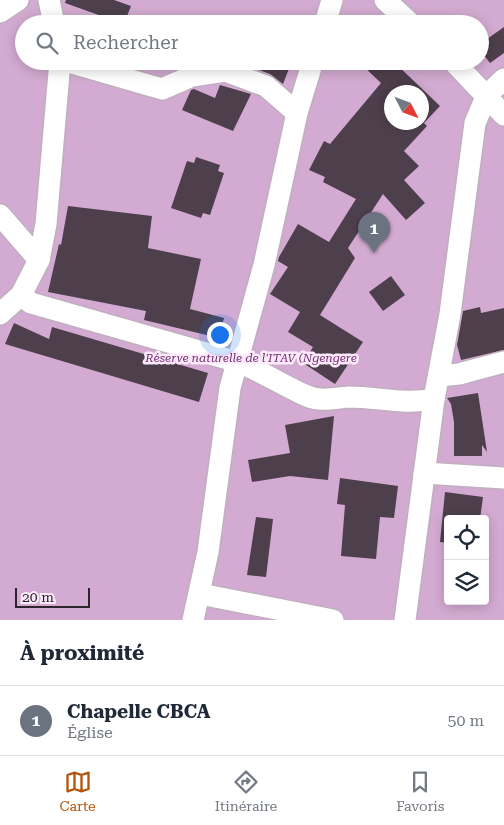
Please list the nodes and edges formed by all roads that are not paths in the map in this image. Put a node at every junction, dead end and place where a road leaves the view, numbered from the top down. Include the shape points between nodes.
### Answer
1 (49, 0) edge
2 (332, 0) edge
3 (385, 0) edge
4 (52, 15) edge
5 (328, 15) edge
6 (401, 15) edge
7 (59, 70) edge
8 (96, 70) edge
9 (225, 70) edge
10 (225, 70) edge
11 (310, 70) edge
12 (462, 70) edge
13 (504, 79) edge
14 (487, 95) junction
15 (297, 113) junction
16 (504, 115) edge
17 (0, 215) edge
18 (39, 260) junction
19 (21, 295) junction
20 (0, 314) edge
21 (238, 362) junction
22 (504, 362) edge
23 (439, 376) junction
24 (434, 398) junction
25 (424, 473) junction
26 (504, 478) edge
27 (200, 594) junction
28 (193, 620) edge
29 (333, 620) edge
30 (405, 620) edge

1 - 4 street
2 - 5 street
3 - 6 street
7 - 18 street via 46,224
8 - 9 street via 162,89 192,76
10 - 15 street via 266,86
11 - 15 street
12 - 14 street
13 - 14 street
14 - 16 street
14 - 23 street via 475,123
15 - 21 street via 264,265
17 - 18 street
18 - 19 street
19 - 20 street
19 - 21 street via 31,303
21 - 24 street via 308,397 418,402
21 - 27 street via 230,388
22 - 23 street
23 - 24 street
24 - 25 street
25 - 26 street
25 - 30 street
27 - 28 street
27 - 29 street

